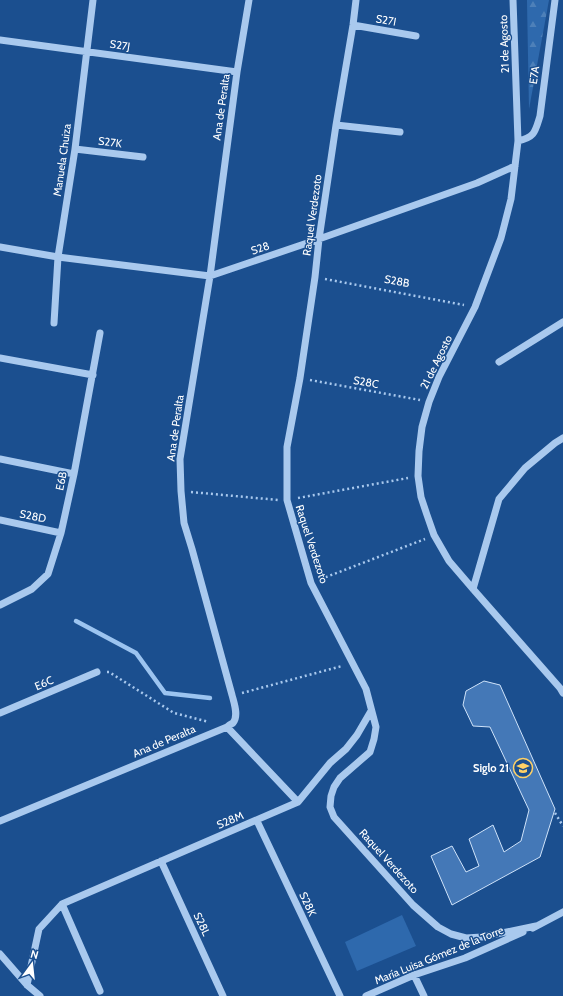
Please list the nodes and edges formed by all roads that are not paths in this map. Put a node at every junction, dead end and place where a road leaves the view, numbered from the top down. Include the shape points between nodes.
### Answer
1 (93, 0) edge
2 (249, 0) edge
3 (356, 0) edge
4 (513, 0) edge
5 (555, 0) edge
6 (353, 25) junction
7 (416, 36) dead end
8 (0, 40) edge
9 (86, 52) junction
10 (237, 72) junction
11 (336, 125) junction
12 (400, 132) dead end
13 (518, 141) junction
14 (75, 149) junction
15 (143, 158) dead end
16 (515, 166) junction
17 (320, 239) junction
18 (0, 247) edge
19 (58, 258) junction
20 (210, 276) junction
21 (563, 322) edge
22 (54, 323) dead end
23 (100, 333) dead end
24 (0, 358) edge
25 (499, 362) dead end
26 (93, 375) junction
27 (563, 438) edge
28 (0, 459) edge
29 (74, 474) junction
30 (0, 520) edge
31 (61, 533) junction
32 (473, 589) junction
33 (0, 605) edge
34 (97, 672) road end
35 (563, 693) edge
36 (371, 710) junction
37 (0, 713) edge
38 (227, 727) junction
39 (298, 802) junction
40 (0, 821) edge
41 (257, 821) junction
42 (161, 861) junction
43 (62, 904) junction
44 (563, 912) edge
45 (536, 926) junction
46 (0, 954) edge
47 (414, 975) junction
48 (26, 985) junction
49 (100, 991) dead end
50 (40, 996) edge
51 (223, 996) edge
52 (340, 996) edge
53 (366, 996) edge
54 (424, 996) edge

1 - 9 street, Manuela Chuiza
2 - 10 street, Ana de Peralta
3 - 6 street, Raquel Verdezoto
4 - 13 street, 21 de Agosto
5 - 13 street, E7A via 536,132 527,139
6 - 7 street, S27I
6 - 11 street, Raquel Verdezoto
8 - 9 street, S27J
9 - 10 street, S27J
9 - 14 street, Manuela Chuiza
10 - 20 street, Ana de Peralta
11 - 12 street
11 - 17 street, Raquel Verdezoto
13 - 16 street, 21 de Agosto
14 - 15 street, S27K
14 - 19 street, Manuela Chuiza
16 - 17 street, S28 via 477,183
16 - 32 street, 21 de Agosto via 511,199 501,238 475,307 429,402 420,445 418,476 421,497 434,535 449,561
17 - 20 street, S28
17 - 36 street, Raquel Verdezoto via 300,378 287,447 287,500 311,583 366,688
18 - 19 street, S28
19 - 20 street, S28
19 - 22 street, Manuela Chuiza
20 - 38 street, Ana de Peralta via 180,459 180,491 184,523 235,707 235,718
21 - 25 street
23 - 26 street, E6B
24 - 26 street
26 - 29 street, E6B
27 - 32 street via 526,468 499,499
28 - 29 street
29 - 31 street, E6B
30 - 31 street, S28D
31 - 33 street, E6B via 48,574 32,589
32 - 35 street, 21 de Agosto
34 - 37 street, E6C
36 - 39 street, S28M via 346,749 330,763
36 - 45 street, Raquel Verdezoto via 376,726 370,752 340,778 334,787 330,807 334,817 413,905 445,931 466,938
38 - 39 street
38 - 40 street, Ana de Peralta
39 - 41 street, S28M
41 - 42 street, S28M
41 - 52 street, S28K
42 - 43 street, S28M
42 - 51 street, S28L
43 - 48 street, S28M via 39,929
43 - 49 street
44 - 45 street, María Luisa Gómez de la Torre
45 - 47 street, María Luisa Gómez de la Torre via 465,958
46 - 48 street
47 - 53 street, María Luisa Gómez de la Torre
47 - 54 street
48 - 50 street

